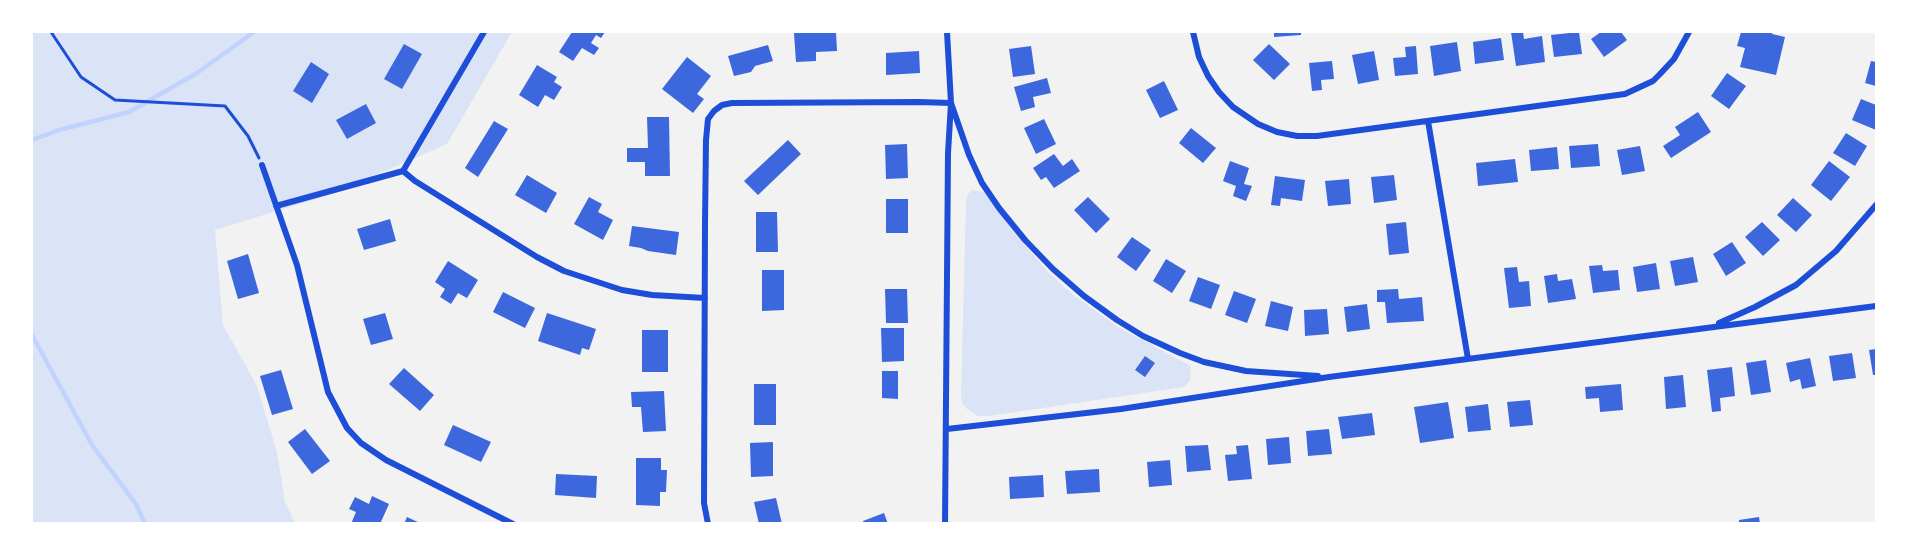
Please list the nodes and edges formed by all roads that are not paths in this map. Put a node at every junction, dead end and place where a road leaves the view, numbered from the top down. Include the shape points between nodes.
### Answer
1 (484, 32) edge
2 (947, 32) edge
3 (1193, 32) edge
4 (1689, 32) edge
5 (951, 103) junction
6 (1428, 121) junction
7 (262, 165) road end
8 (403, 171) junction
9 (1876, 205) edge
10 (276, 206) junction
11 (705, 298) junction
12 (1876, 306) edge
13 (1713, 326) junction
14 (1468, 359) junction
15 (1329, 377) junction
16 (947, 429) junction
17 (513, 524) edge
18 (708, 524) edge
19 (945, 524) edge

1 - 8 street
2 - 5 street
3 - 6 street via 1199,57 1219,92 1240,114 1277,132 1317,136
4 - 6 street via 1674,59 1635,91
5 - 11 street via 732,103 714,111 708,119 706,140
5 - 15 street via 969,155 999,208 1053,269 1117,320 1161,345 1204,362 1246,371
5 - 16 street
6 - 14 street
7 - 10 street
8 - 10 street
8 - 11 street via 516,245 564,271 622,290
9 - 13 street via 1836,251 1796,285
10 - 17 street via 297,265 328,392 347,428 386,460
11 - 18 street via 704,503
12 - 13 street
13 - 14 street
14 - 15 street
15 - 16 street via 1121,409
16 - 19 street

